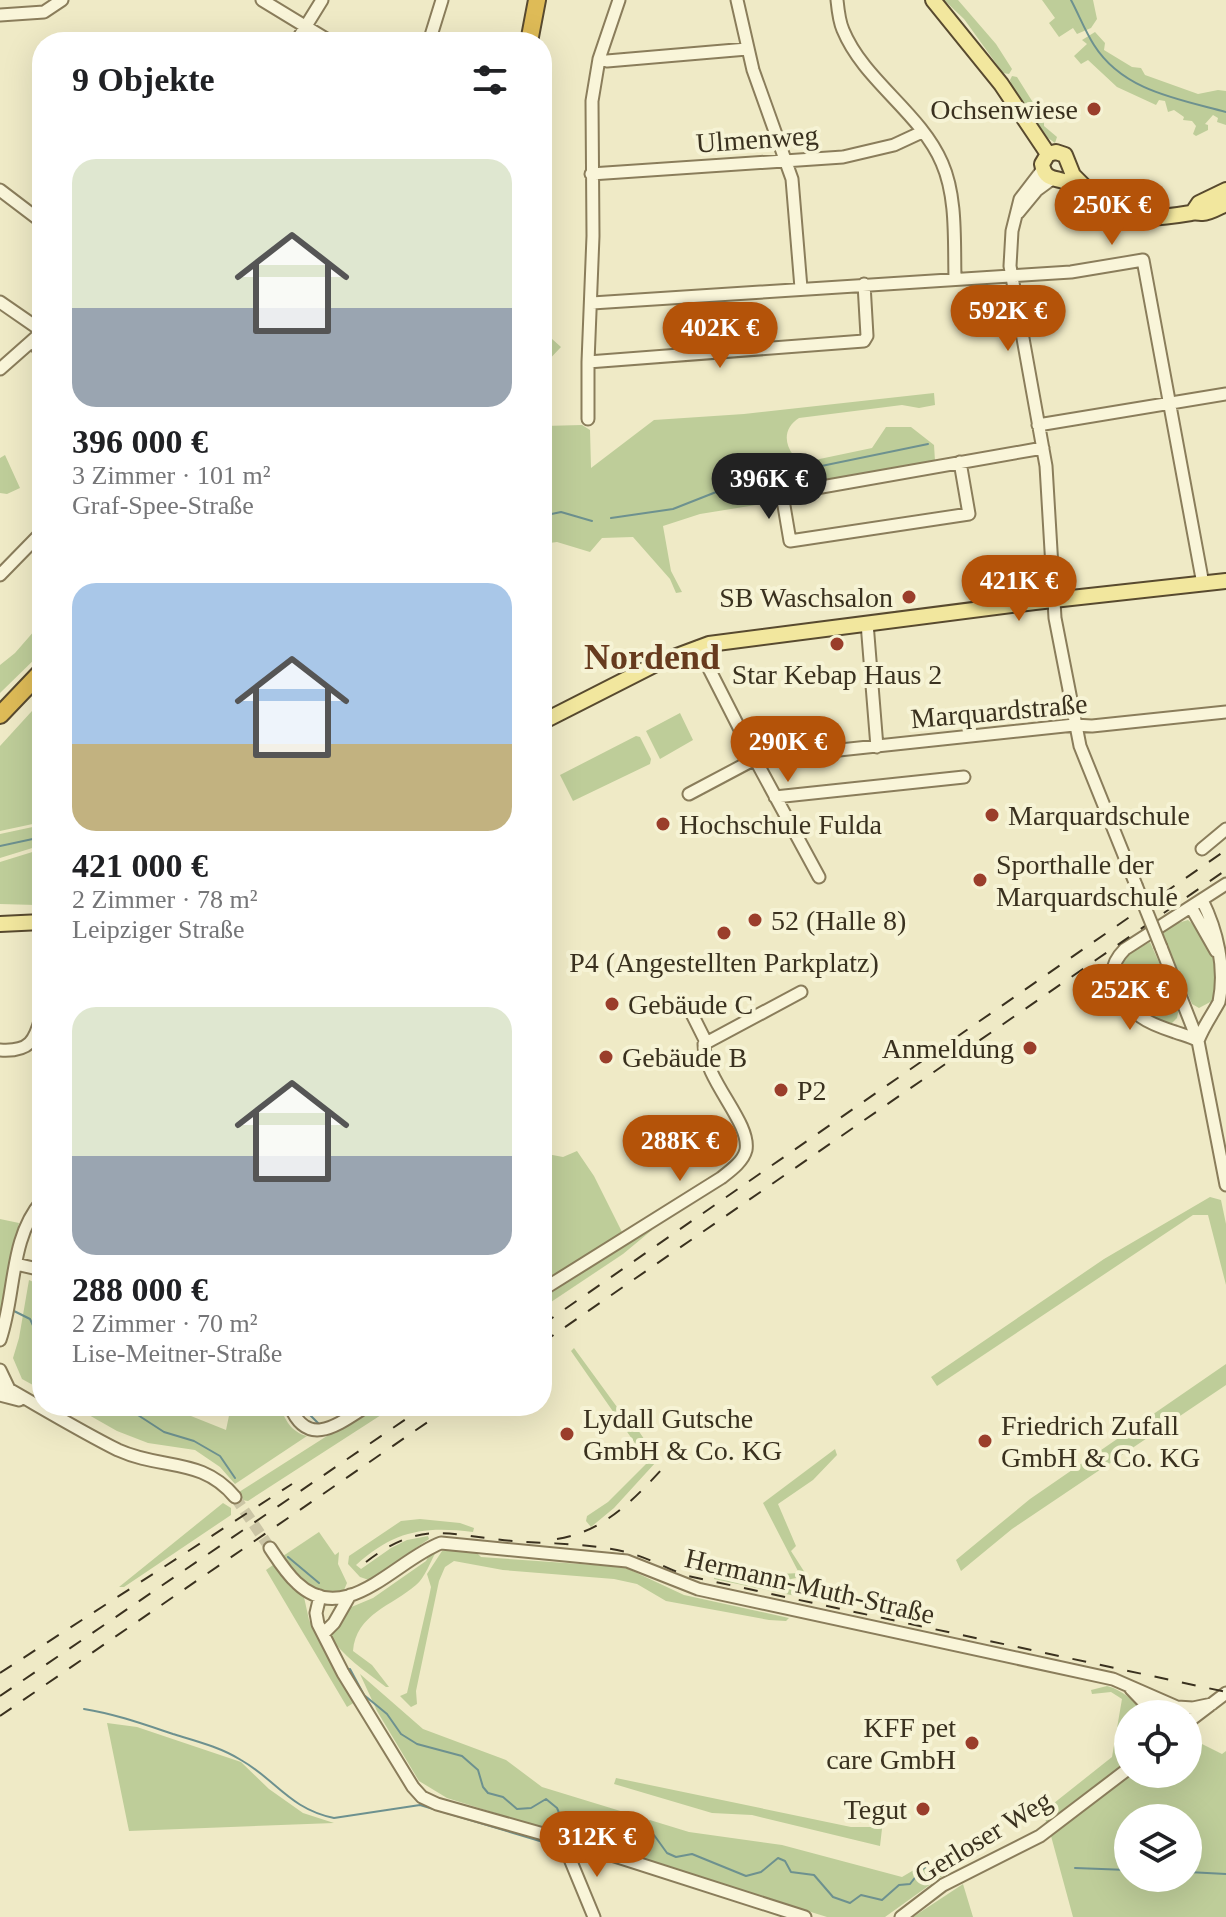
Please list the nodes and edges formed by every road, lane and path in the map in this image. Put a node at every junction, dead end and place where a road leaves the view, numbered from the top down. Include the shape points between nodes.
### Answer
1 (62, 0) edge
2 (262, 0) edge
3 (322, 0) edge
4 (442, 0) edge
5 (537, 0) edge
6 (619, 0) edge
7 (737, 0) edge
8 (837, 0) edge
9 (933, 0) edge
10 (0, 15) edge
11 (306, 26) junction
12 (302, 32) edge
13 (315, 32) edge
14 (432, 32) edge
15 (531, 32) edge
16 (747, 49) junction
17 (599, 59) junction
18 (922, 132) junction
19 (786, 161) junction
20 (1054, 170) junction
21 (591, 174) junction
22 (0, 190) edge
23 (1222, 197) edge
24 (32, 214) edge
25 (1011, 274) junction
26 (955, 278) junction
27 (864, 284) junction
28 (801, 288) junction
29 (0, 302) edge
30 (592, 303) junction
31 (32, 329) edge
32 (32, 341) edge
33 (588, 362) junction
34 (0, 369) edge
35 (1226, 394) edge
36 (1170, 403) junction
37 (588, 419) dead end
38 (1038, 425) junction
39 (1043, 448) junction
40 (960, 462) junction
41 (32, 542) edge
42 (0, 575) edge
43 (1226, 581) edge
44 (1203, 584) junction
45 (1053, 601) junction
46 (867, 623) junction
47 (698, 647) junction
48 (32, 681) edge
49 (1226, 712) edge
50 (0, 715) edge
51 (552, 717) edge
52 (1074, 725) junction
53 (877, 747) junction
54 (755, 759) junction
55 (964, 777) dead end
56 (689, 794) dead end
57 (775, 797) junction
58 (1226, 829) edge
59 (1202, 849) dead end
60 (819, 877) dead end
61 (1226, 884) edge
62 (1202, 900) junction
63 (1191, 907) junction
64 (32, 922) edge
65 (0, 924) edge
66 (1224, 970) edge
67 (801, 992) dead end
68 (1215, 1008) junction
69 (1188, 1010) junction
70 (691, 1012) dead end
71 (1167, 1030) junction
72 (32, 1039) edge
73 (1198, 1041) junction
74 (705, 1043) junction
75 (0, 1050) edge
76 (1226, 1185) edge
77 (32, 1216) edge
78 (16, 1264) junction
79 (32, 1268) edge
80 (552, 1284) edge
81 (0, 1340) edge
82 (0, 1370) edge
83 (3, 1389) edge
84 (32, 1404) edge
85 (55, 1416) edge
86 (295, 1416) edge
87 (351, 1416) edge
88 (232, 1494) tunnel mouth
89 (274, 1553) tunnel mouth
90 (350, 1595) junction
91 (320, 1596) junction
92 (323, 1634) junction
93 (1128, 1685) junction
94 (1226, 1693) edge
95 (1159, 1699) joint
96 (1142, 1700) edge
97 (1212, 1704) junction
98 (1202, 1712) edge
99 (1114, 1780) edge
100 (568, 1841) junction
101 (594, 1917) edge
102 (805, 1917) edge
103 (901, 1917) edge

1 - 10 street via 44,12
2 - 11 street
3 - 11 street
4 - 14 street
5 - 15 highway
6 - 17 street
7 - 16 street
8 - 18 street via 850,43
9 - 20 main road via 1001,84
11 - 12 street
11 - 13 street
16 - 17 street
16 - 19 street
17 - 21 street via 592,101
18 - 19 street, Ulmenweg via 864,153
18 - 26 street via 947,179
19 - 21 street, Ulmenweg
19 - 28 street via 794,189
20 - 23 main road via 1095,204 1142,219 1204,213
20 - 25 street via 1020,199
21 - 30 street
22 - 24 street
25 - 26 street
25 - 36 street via 1071,272 1143,260
25 - 38 street
26 - 27 street
27 - 28 street
27 - 33 street via 867,336 862,342
28 - 30 street
29 - 31 street
30 - 33 street
32 - 34 street
33 - 37 street
35 - 36 street
36 - 38 street
36 - 44 street
38 - 39 street
39 - 40 street
39 - 45 street
40 - 40 street via 782,494 790,541 969,514
41 - 42 street
43 - 44 main road
44 - 45 main road
45 - 46 main road
45 - 52 street
46 - 47 main road
46 - 53 street
47 - 51 main road
47 - 54 street
48 - 50 highway
49 - 52 street, Marquardstraße
52 - 53 street, Marquardstraße
52 - 69 street, bridge
53 - 54 street, Marquardstraße
54 - 56 street, Marquardstraße
54 - 57 street
55 - 57 street
57 - 60 street
58 - 59 street
61 - 62 street
62 - 63 street
62 - 66 street via 1223,951
63 - 66 street
63 - 71 street via 1125,949 1113,970 1112,979 1133,1013
64 - 65 main road
66 - 68 street
67 - 74 street
68 - 69 street
68 - 73 street
69 - 71 street via 1180,1025
69 - 73 street
70 - 74 street
71 - 73 street
72 - 75 street via 20,1050
73 - 76 street
74 - 80 street via 714,1079 744,1134 746,1148 739,1162
77 - 78 street
78 - 79 street
78 - 81 street
82 - 83 street
83 - 84 street
85 - 88 street via 139,1458 201,1470
86 - 87 street via 318,1431
89 - 91 street via 297,1583
90 - 91 street, Hermann-Muth-Straße
90 - 92 street, Hermann-Muth-Straße
90 - 93 street, Hermann-Muth-Straße via 441,1543 595,1557 639,1564 698,1589
91 - 92 street via 316,1613
92 - 100 street via 422,1797
93 - 95 street, Hermann-Muth-Straße
93 - 96 street
94 - 97 street
95 - 97 street, Hermann-Muth-Straße via 1177,1707
97 - 98 street
99 - 103 street, Gerloser Weg via 1040,1836 943,1885
100 - 101 street via 565,1847
100 - 102 street

